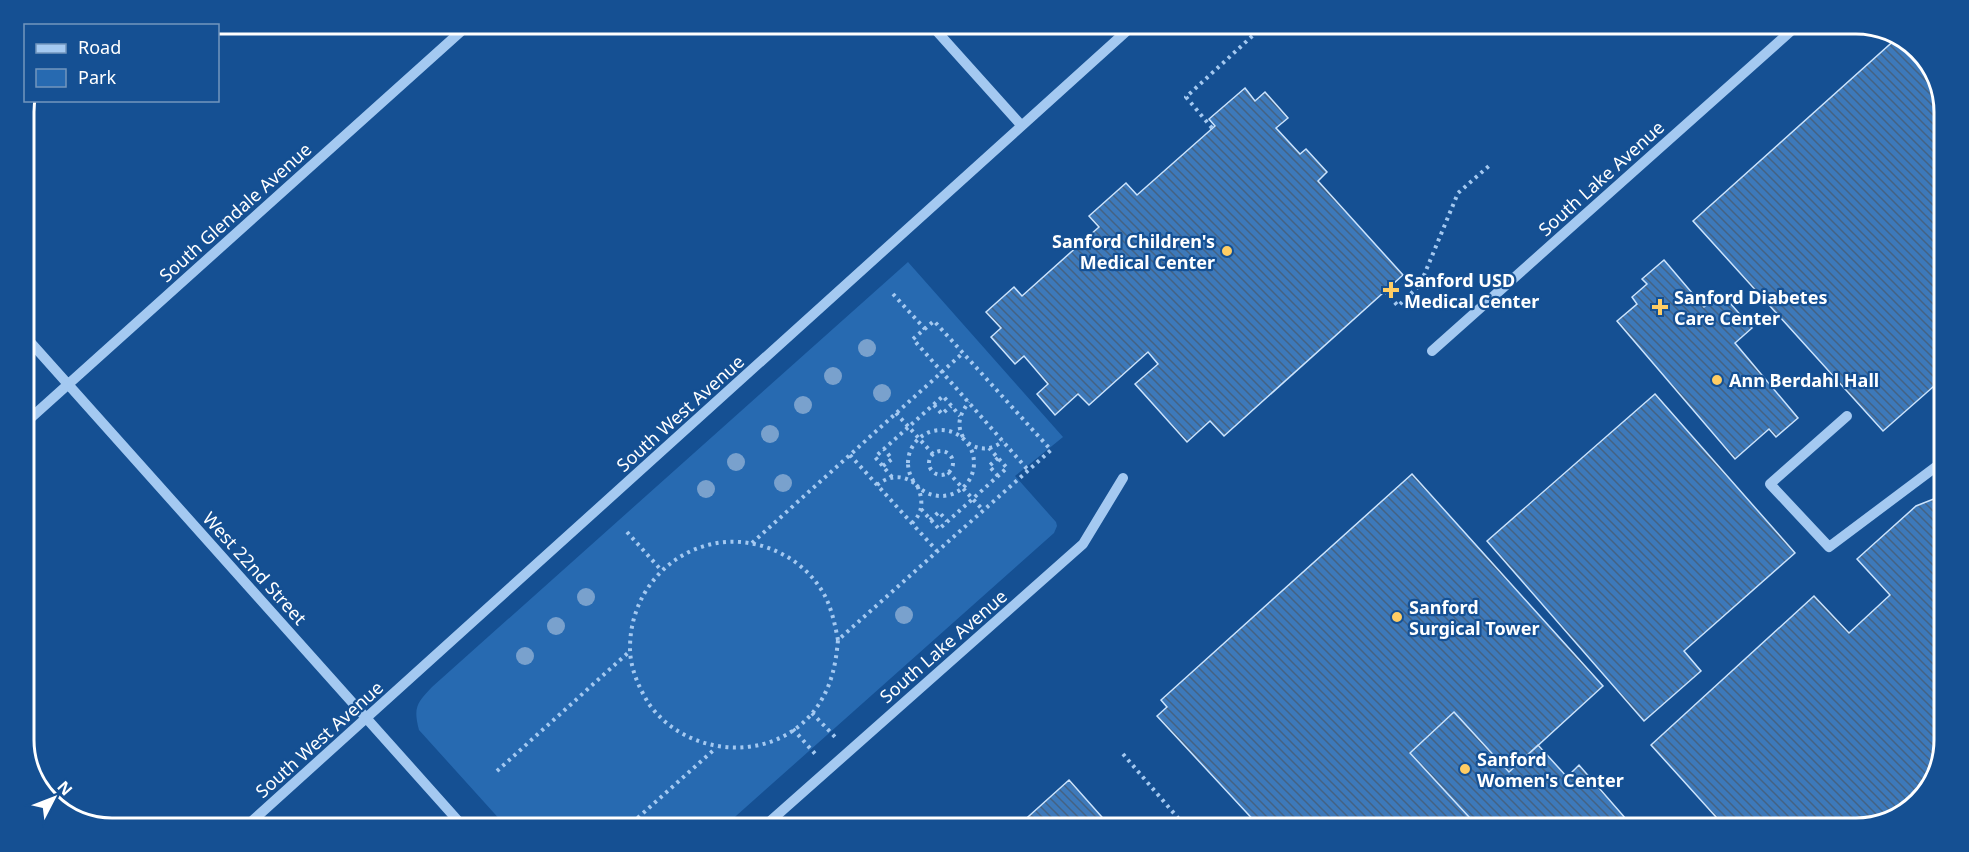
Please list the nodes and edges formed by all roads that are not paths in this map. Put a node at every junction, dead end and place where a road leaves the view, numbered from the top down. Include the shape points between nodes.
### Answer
1 (458, 34) edge
2 (939, 34) edge
3 (1123, 34) edge
4 (1788, 34) edge
5 (1021, 125) junction
6 (35, 347) edge
7 (1432, 351) dead end
8 (68, 384) junction
9 (35, 414) edge
10 (1847, 416) dead end
11 (1934, 468) edge
12 (1124, 478) dead end
13 (367, 718) junction
14 (256, 818) edge
15 (456, 818) edge
16 (774, 818) edge

1 - 8 street, South Glendale Avenue
2 - 5 street
3 - 5 street, South West Avenue
4 - 7 street, South Lake Avenue
5 - 13 street, South West Avenue
6 - 8 street, West 22nd Street
8 - 9 street, South Glendale Avenue
8 - 13 street, West 22nd Street
10 - 11 street via 1770,484 1829,547
12 - 16 street, South Lake Avenue via 1083,544
13 - 14 street, South West Avenue
13 - 15 street, West 22nd Street

